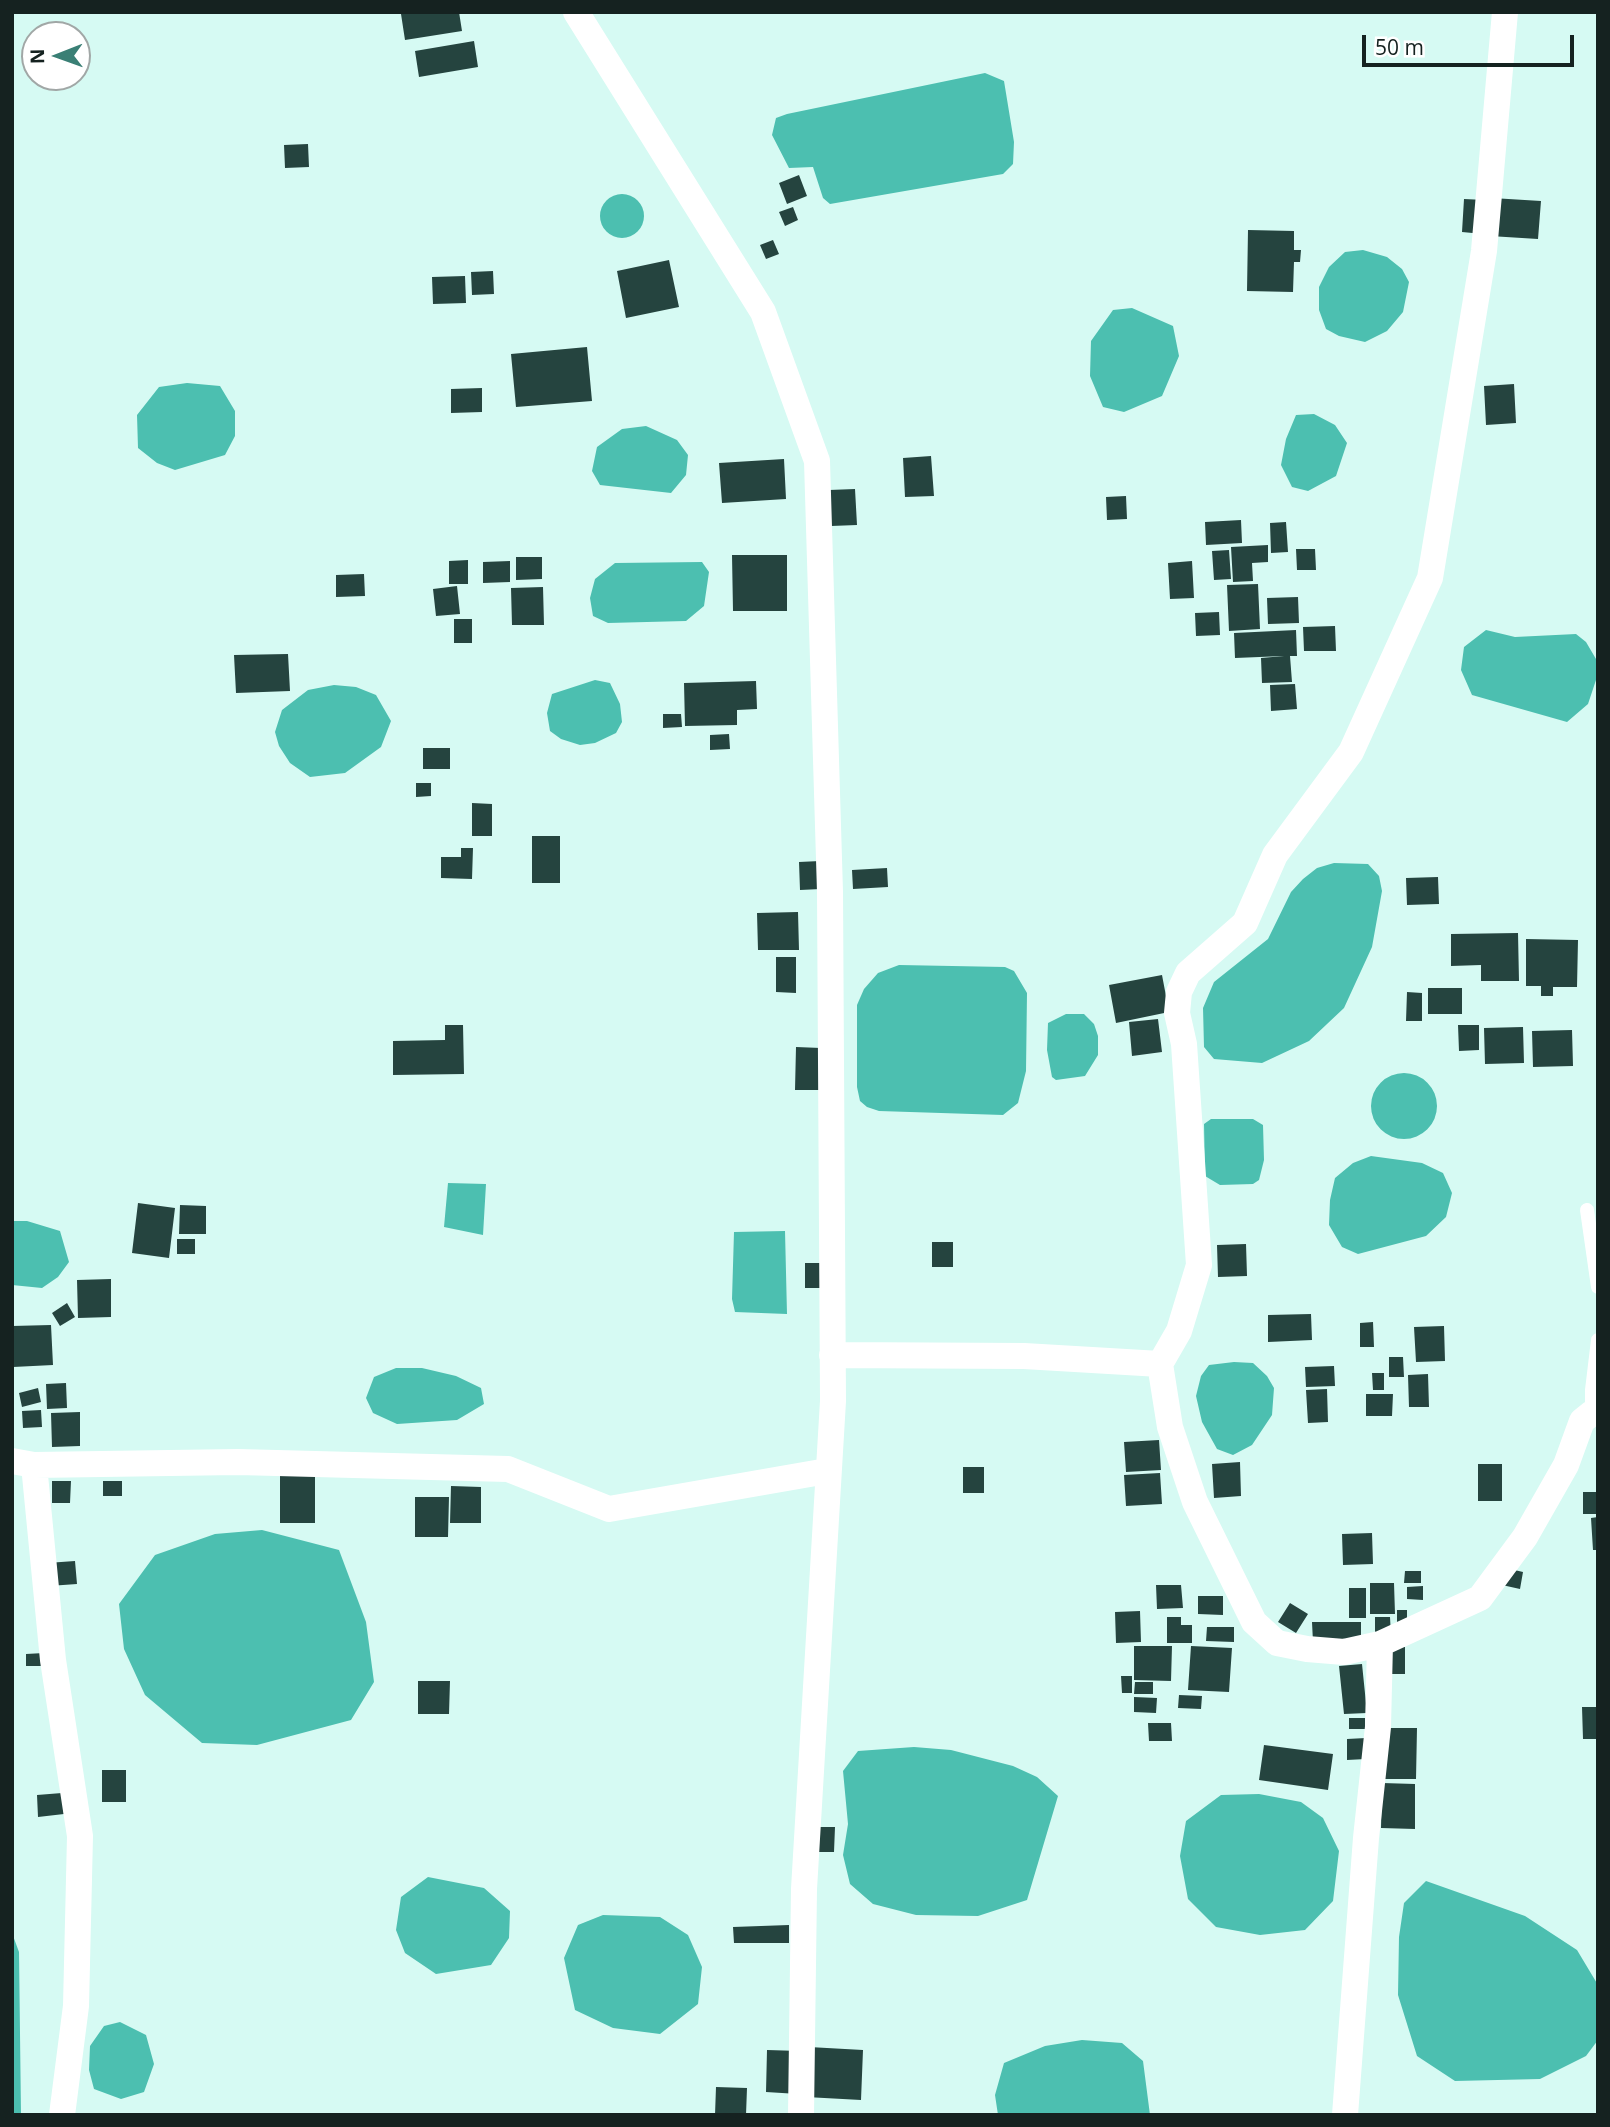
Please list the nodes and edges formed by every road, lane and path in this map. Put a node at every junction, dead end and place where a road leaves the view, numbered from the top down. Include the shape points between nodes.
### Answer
1 (576, 12) edge
2 (1505, 12) edge
3 (1587, 1210) dead end
4 (1598, 1287) edge
5 (1598, 1340) edge
6 (832, 1355) junction
7 (1160, 1364) junction
8 (1595, 1413) edge
9 (23, 1463) edge
10 (827, 1471) junction
11 (1380, 1644) junction
12 (62, 2115) edge
13 (801, 2115) edge
14 (1345, 2115) edge

1 - 6 street via 763,312 817,461 831,892
2 - 7 street via 1484,251 1430,578 1351,752 1275,855 1245,923 1188,973 1179,992 1177,1013 1184,1044 1199,1265 1179,1331
3 - 4 lane
5 - 8 lane via 1591,1390
6 - 7 street via 1024,1356
6 - 10 street
7 - 11 street via 1170,1427 1195,1502 1254,1622 1277,1643 1307,1649 1344,1652
8 - 11 street via 1582,1421 1566,1465 1525,1537 1480,1598
9 - 10 street via 238,1462 508,1469 609,1509
9 - 12 street via 80,1836 76,2006
10 - 13 street via 804,1889
11 - 14 street via 1378,1727

